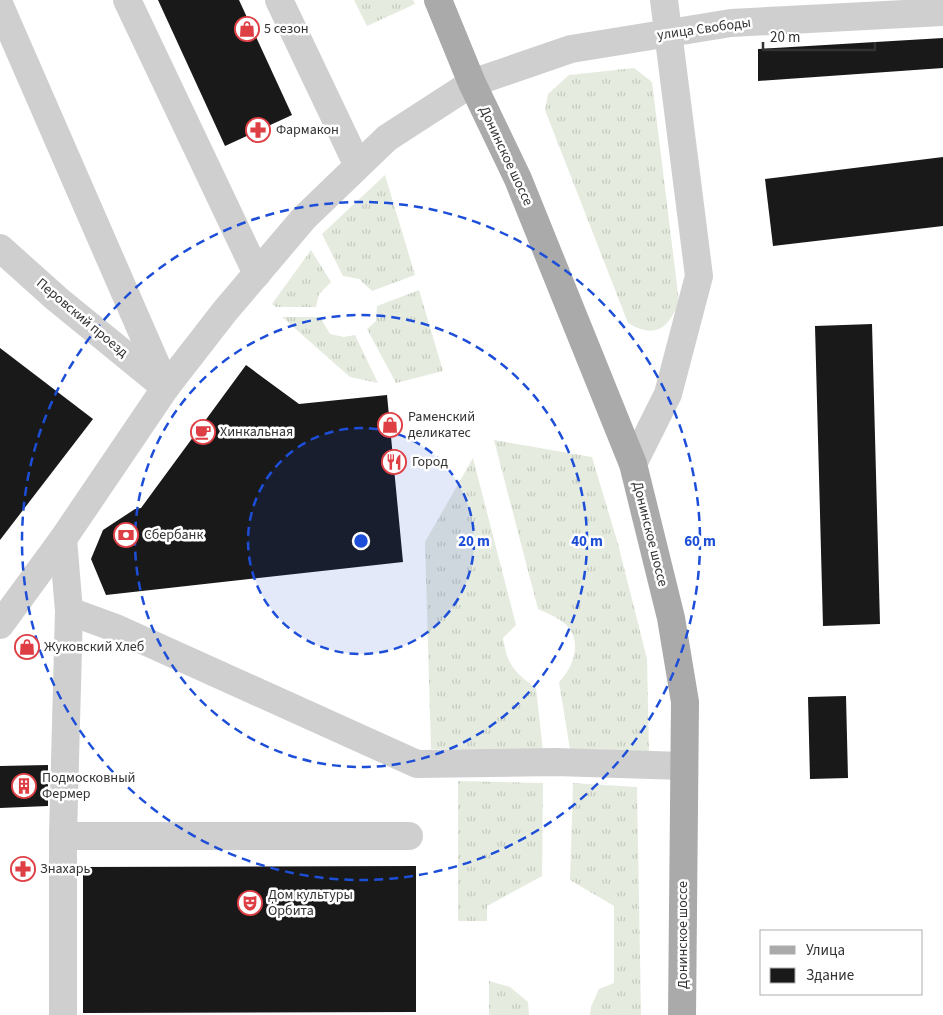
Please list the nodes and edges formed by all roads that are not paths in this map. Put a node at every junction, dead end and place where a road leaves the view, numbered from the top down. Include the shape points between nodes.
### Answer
1 (127, 0) edge
2 (279, 0) edge
3 (438, 0) edge
4 (664, 0) edge
5 (0, 6) edge
6 (943, 12) edge
7 (668, 33) junction
8 (472, 83) junction
9 (357, 164) junction
10 (0, 248) edge
11 (257, 274) junction
12 (166, 388) junction
13 (633, 464) junction
14 (63, 538) junction
15 (70, 611) junction
16 (0, 625) edge
17 (684, 766) junction
18 (63, 836) junction
19 (409, 836) dead end
20 (63, 1015) edge
21 (682, 1015) edge

1 - 11 street
2 - 9 street
3 - 8 main road, Донинское шоссе
4 - 7 street
5 - 12 street
6 - 7 street, улица Свободы via 731,23
7 - 8 street, улица Свободы via 571,49
7 - 13 street via 699,276 668,394
8 - 9 street, улица Свободы via 387,138
8 - 13 main road, Донинское шоссе via 518,180
9 - 11 street, улица Свободы via 304,218
10 - 12 street, Перовский проезд
11 - 12 street, улица Свободы
12 - 14 street, улица Свободы
13 - 17 main road, Донинское шоссе via 671,618 685,702
14 - 15 street
14 - 16 street, улица Свободы
15 - 17 street via 118,629 417,764 555,762
15 - 18 street
17 - 21 main road, Донинское шоссе
18 - 19 street
18 - 20 street

